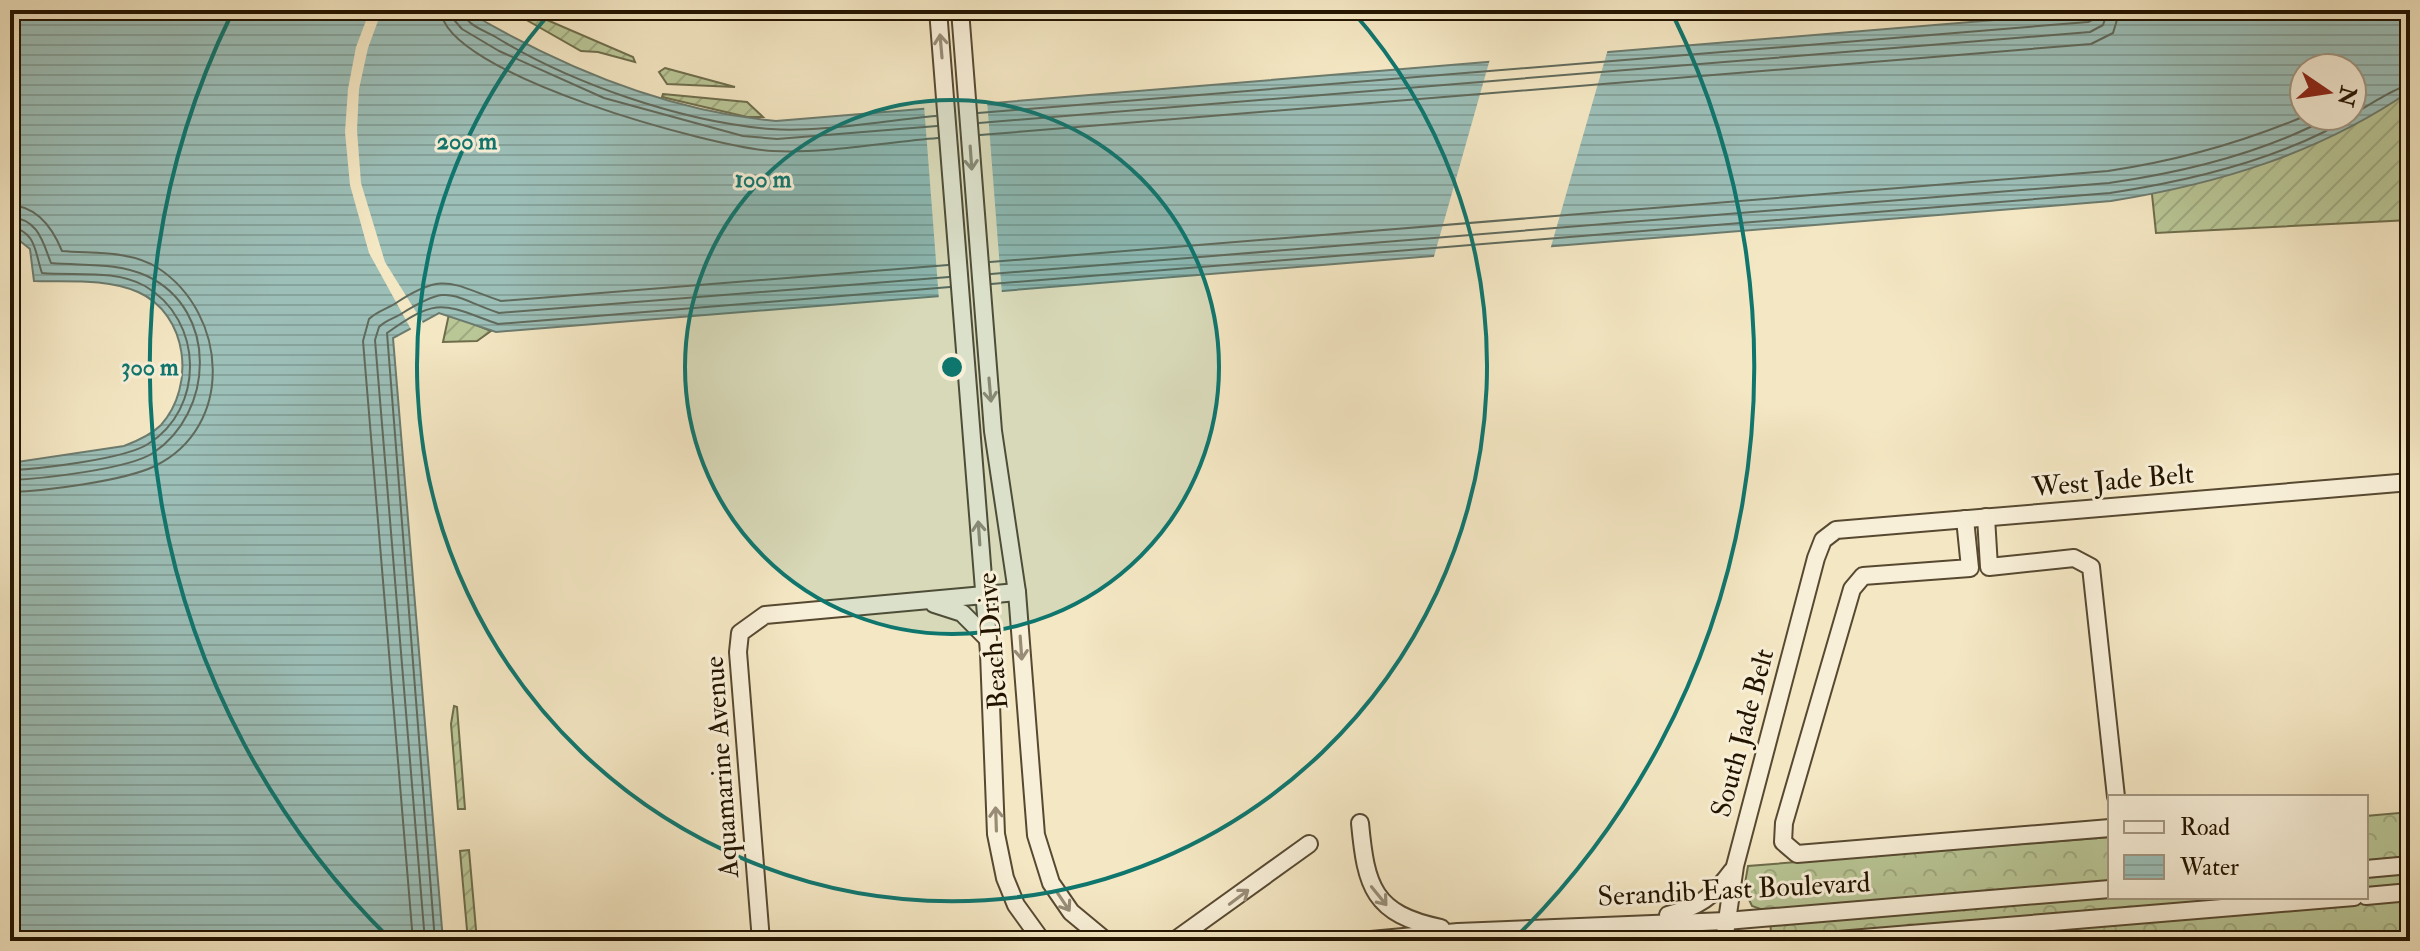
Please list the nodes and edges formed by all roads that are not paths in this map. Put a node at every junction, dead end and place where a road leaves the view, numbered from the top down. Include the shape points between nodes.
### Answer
1 (938, 10) edge
2 (960, 10) edge
3 (2410, 482) edge
4 (1986, 517) junction
5 (1965, 519) junction
6 (1823, 540) joint
7 (1017, 592) junction
8 (984, 596) junction
9 (924, 601) junction
10 (988, 639) junction
11 (2116, 795) edge
12 (1360, 823) dead end
13 (2108, 828) edge
14 (1309, 844) dead end
15 (2410, 865) edge
16 (1735, 866) junction
17 (2368, 869) edge
18 (2108, 889) edge
19 (2410, 892) edge
20 (2368, 896) edge
21 (2330, 899) edge
22 (1647, 921) junction
23 (1726, 921) junction
24 (1458, 932) junction
25 (761, 941) edge
26 (1042, 941) edge
27 (1106, 941) edge
28 (1174, 941) edge
29 (1360, 941) edge
30 (1724, 941) edge
31 (1826, 941) edge

8 -> 1 street, Beach Drive
2 -> 7 street, Beach Drive via 993,431
3 - 4 street, West Jade Belt
4 - 5 street, West Jade Belt
4 - 11 street via 1989,567 2074,558 2091,567
5 - 6 street, West Jade Belt via 1836,530
5 - 13 street via 1970,568 1863,576 1852,589 1784,823 1783,842 1797,854
6 - 16 street, South Jade Belt
7 - 8 street, Aquamarine Avenue
7 -> 27 street, Beach Drive via 1032,809 1043,864 1071,912
8 - 9 street, Aquamarine Avenue
8 - 10 street, Beach Drive
9 - 10 street via 962,613
9 - 25 street, Aquamarine Avenue via 765,615 740,633
26 -> 10 street, Beach Drive via 1016,905 996,834
12 -> 24 street via 1368,882 1380,901 1412,922
28 -> 14 street
15 - 17 street
16 - 22 street via 1715,895 1697,907
16 - 23 street, South Jade Belt
18 - 23 street, Serandib East Boulevard
19 - 20 street
21 - 31 street, Serandib East Boulevard
22 - 23 street, Serandib East Boulevard
22 - 24 street, Serandib East Boulevard
23 - 30 street, South Jade Belt
24 - 29 street, Serandib East Boulevard

